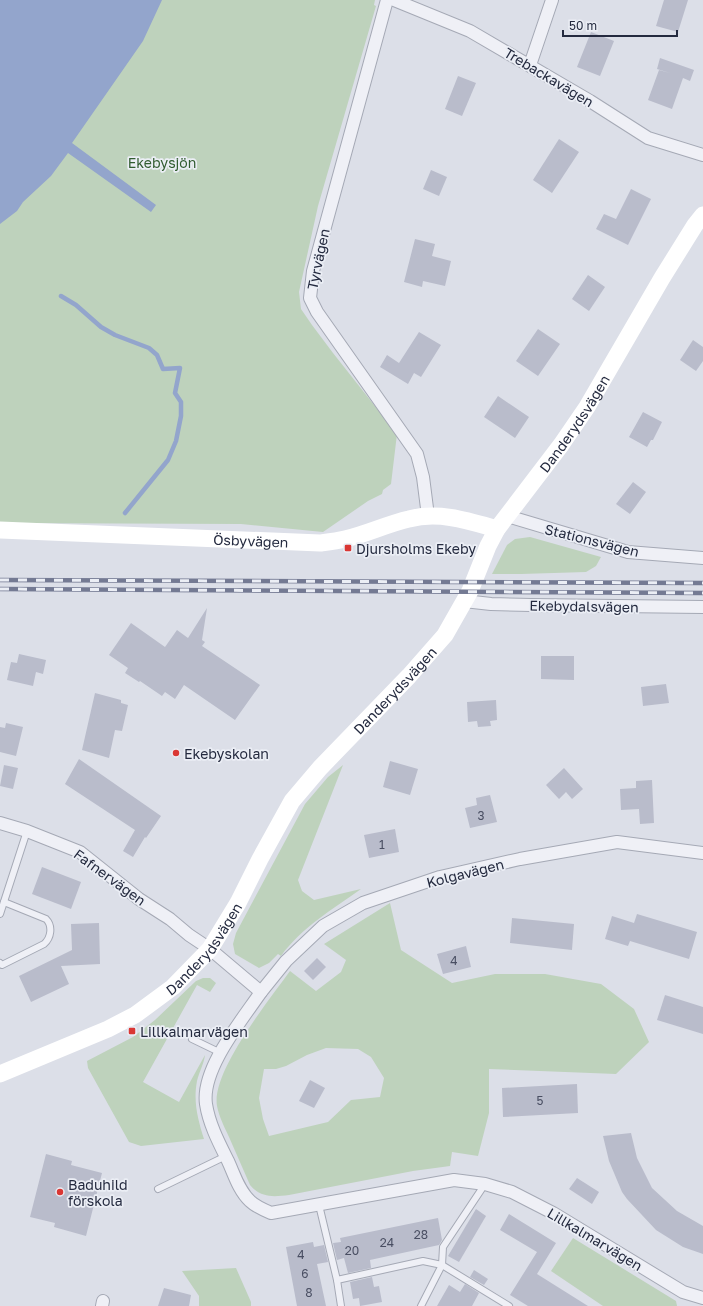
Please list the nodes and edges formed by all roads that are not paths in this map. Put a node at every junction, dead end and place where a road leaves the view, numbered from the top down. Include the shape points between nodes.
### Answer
1 (387, 0) edge
2 (394, 0) edge
3 (552, 0) edge
4 (530, 65) junction
5 (702, 151) edge
6 (703, 215) edge
7 (428, 516) junction
8 (502, 523) junction
9 (0, 530) edge
10 (703, 558) edge
11 (464, 601) junction
12 (703, 607) edge
13 (0, 823) edge
14 (27, 831) junction
15 (703, 853) edge
16 (4, 902) junction
17 (0, 914) edge
18 (210, 949) junction
19 (0, 963) edge
20 (261, 992) junction
21 (192, 1039) dead end
22 (220, 1053) junction
23 (0, 1074) edge
24 (226, 1156) junction
25 (485, 1184) junction
26 (158, 1189) dead end
27 (319, 1205) junction
28 (442, 1265) junction
29 (337, 1280) junction
30 (703, 1298) edge
31 (341, 1306) edge
32 (421, 1306) edge
33 (509, 1306) edge
34 (698, 1306) edge

1 - 7 street, Tyrvägen via 313,270 310,298 317,312 417,454
2 - 4 street, Trebackavägen via 470,31
3 - 4 street
4 - 5 street, Trebackavägen via 648,138
6 - 8 street, Danderydsvägen via 662,278 587,407
7 - 8 street, Ösbyvägen
7 - 9 street, Ösbyvägen via 410,518 344,540 320,543
8 - 10 street, Stationsvägen via 628,552
8 - 11 street, Danderydsvägen via 488,546
11 - 12 street, Ekebydalsvägen via 530,605
11 - 18 street, Danderydsvägen via 445,635 292,801
13 - 14 street, Fafnervägen
14 - 16 lane
14 - 18 street, Fafnervägen via 80,852 139,899
15 - 20 street, Kolgavägen via 617,842 520,859 440,877 363,903 323,926 286,962
16 - 17 lane
16 - 19 lane via 46,919 50,930 44,944 2,965
18 - 20 street
18 - 23 street, Danderydsvägen via 173,987 135,1015 108,1029
20 - 22 street, Lillkalmarvägen
21 - 22 lane
22 - 24 street, Lillkalmarvägen via 206,1085 206,1104 212,1126
24 - 26 lane
24 - 27 street, Lillkalmarvägen via 249,1201 260,1208 271,1213
25 - 27 street, Lillkalmarvägen via 454,1180
25 - 28 lane via 443,1247
25 - 30 street, Lillkalmarvägen via 512,1192 553,1213 683,1292
27 - 29 lane
28 - 29 lane via 423,1261
28 - 32 lane
28 - 33 lane
29 - 31 lane
30 - 34 lane, Lillkalmarvägen

